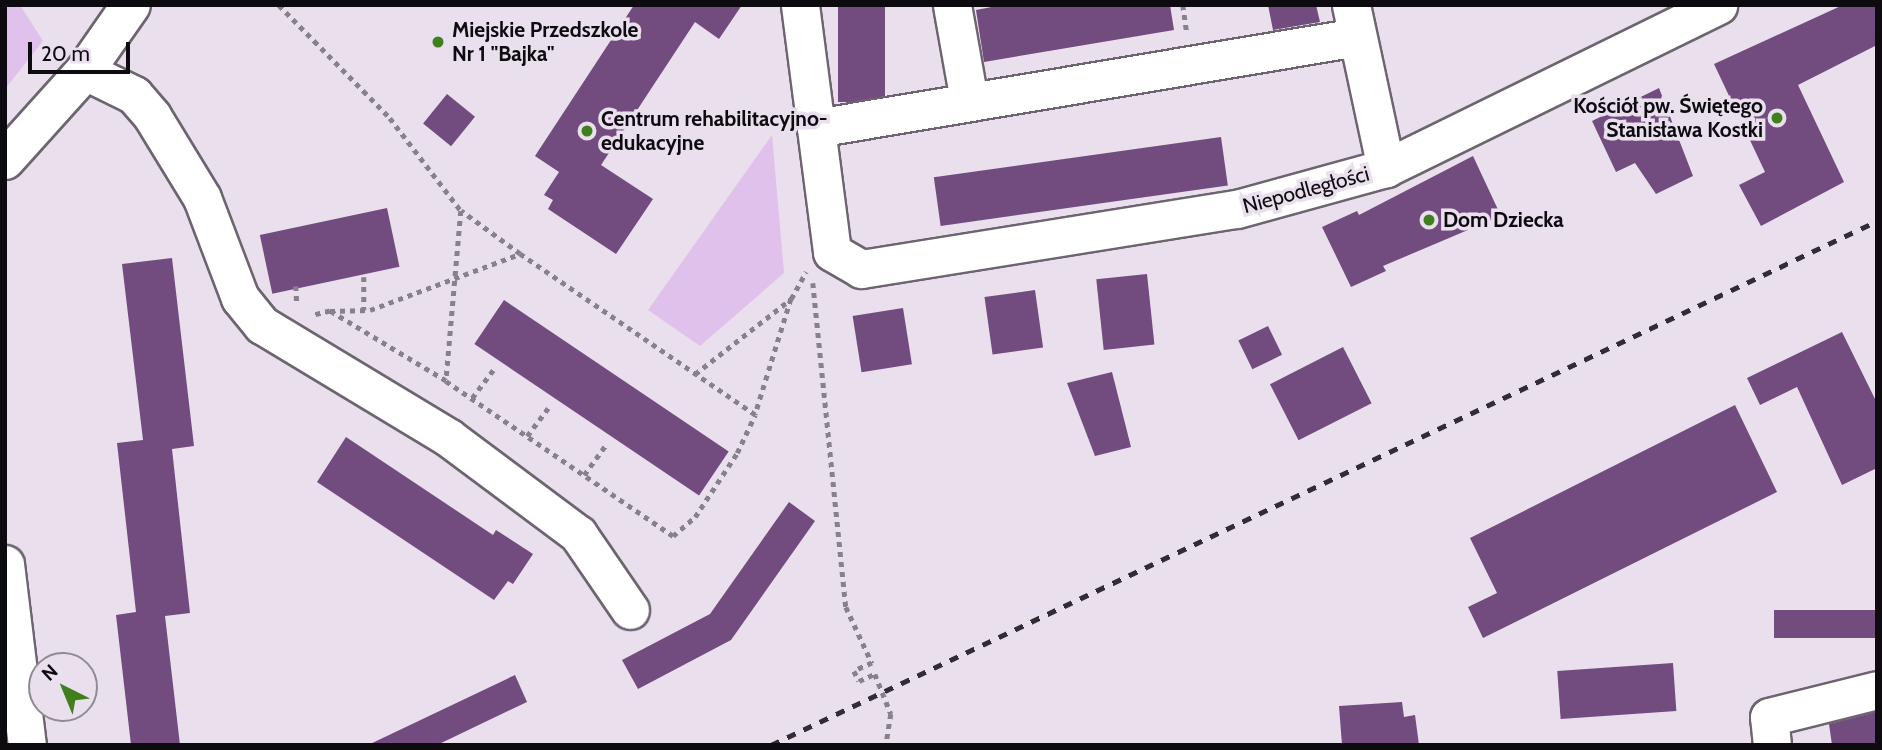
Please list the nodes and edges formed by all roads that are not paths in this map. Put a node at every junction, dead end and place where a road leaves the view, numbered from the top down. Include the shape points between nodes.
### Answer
1 (131, 5) edge
2 (800, 5) edge
3 (951, 5) edge
4 (1718, 5) edge
5 (1354, 21) edge
6 (85, 71) junction
7 (969, 100) junction
8 (816, 128) junction
9 (5, 160) edge
10 (1385, 169) junction
11 (5, 564) edge
12 (630, 610) dead end
13 (1877, 690) edge
14 (27, 745) edge
15 (1772, 745) edge

1 - 6 main road
2 - 8 street
3 - 7 street
4 - 10 street, Niepodległości
5 - 7 street
5 - 10 street
6 - 9 main road
6 - 12 street via 134,94 152,116 202,198 240,298 269,328 449,438 578,534
7 - 8 street
8 - 10 street, Niepodległości via 832,251 861,268 1237,209
11 - 14 street
13 - 15 street via 1769,716

